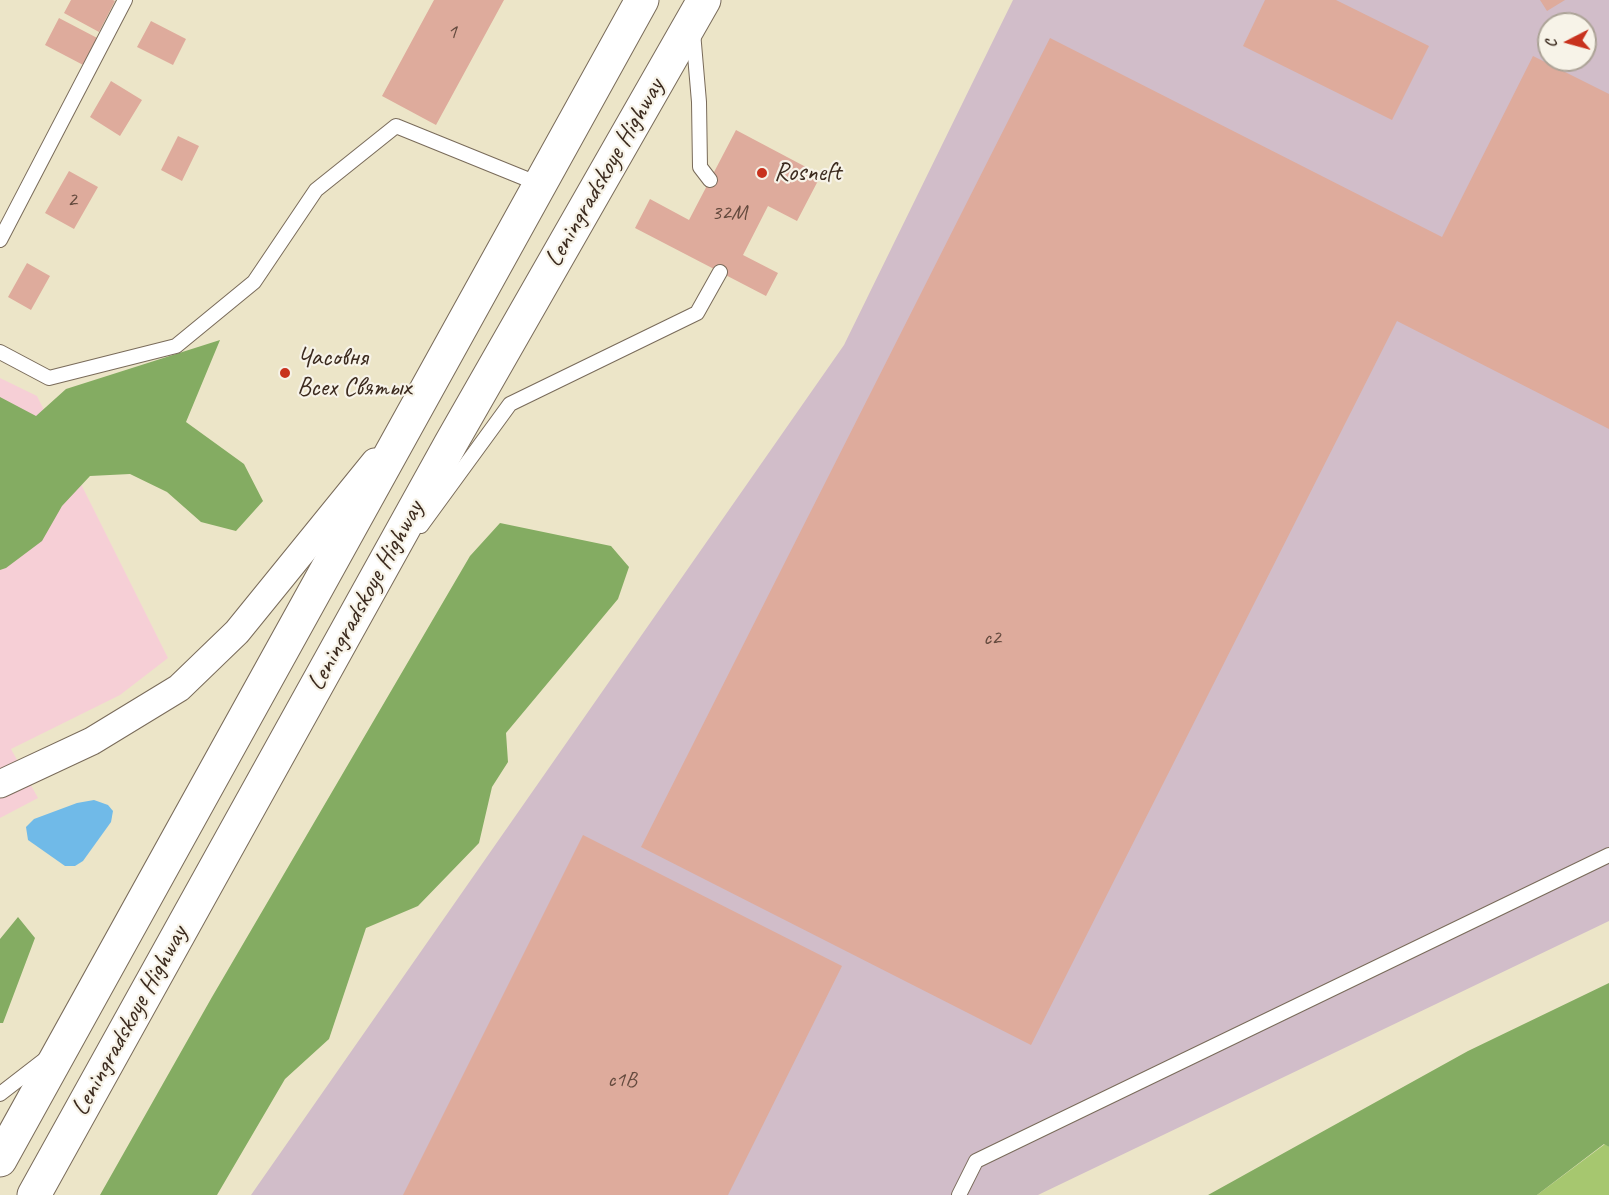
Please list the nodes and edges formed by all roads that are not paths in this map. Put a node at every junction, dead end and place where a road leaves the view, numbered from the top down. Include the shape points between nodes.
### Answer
1 (125, 0) edge
2 (642, 0) edge
3 (700, 7) edge
4 (710, 180) dead end
5 (539, 184) junction
6 (0, 240) edge
7 (720, 272) dead end
8 (0, 352) edge
9 (411, 417) junction
10 (333, 654) junction
11 (0, 784) edge
12 (1609, 855) edge
13 (67, 1038) junction
14 (0, 1094) edge
15 (0, 1160) edge
16 (34, 1195) edge
17 (959, 1195) edge

1 - 6 lane
2 - 5 highway, Leningradskoye Highway
3 - 4 lane via 693,33 700,167
3 - 10 highway, Leningradskoye Highway
5 - 8 lane via 396,126 316,190 254,282 176,346 49,378
5 - 9 highway, Leningradskoye Highway
7 - 10 lane via 697,314 510,404
9 - 11 street via 237,632 179,688 92,741
9 - 13 highway, Leningradskoye Highway
10 - 16 highway, Leningradskoye Highway
12 - 17 lane via 976,1161
13 - 14 lane
13 - 15 highway, Leningradskoye Highway

